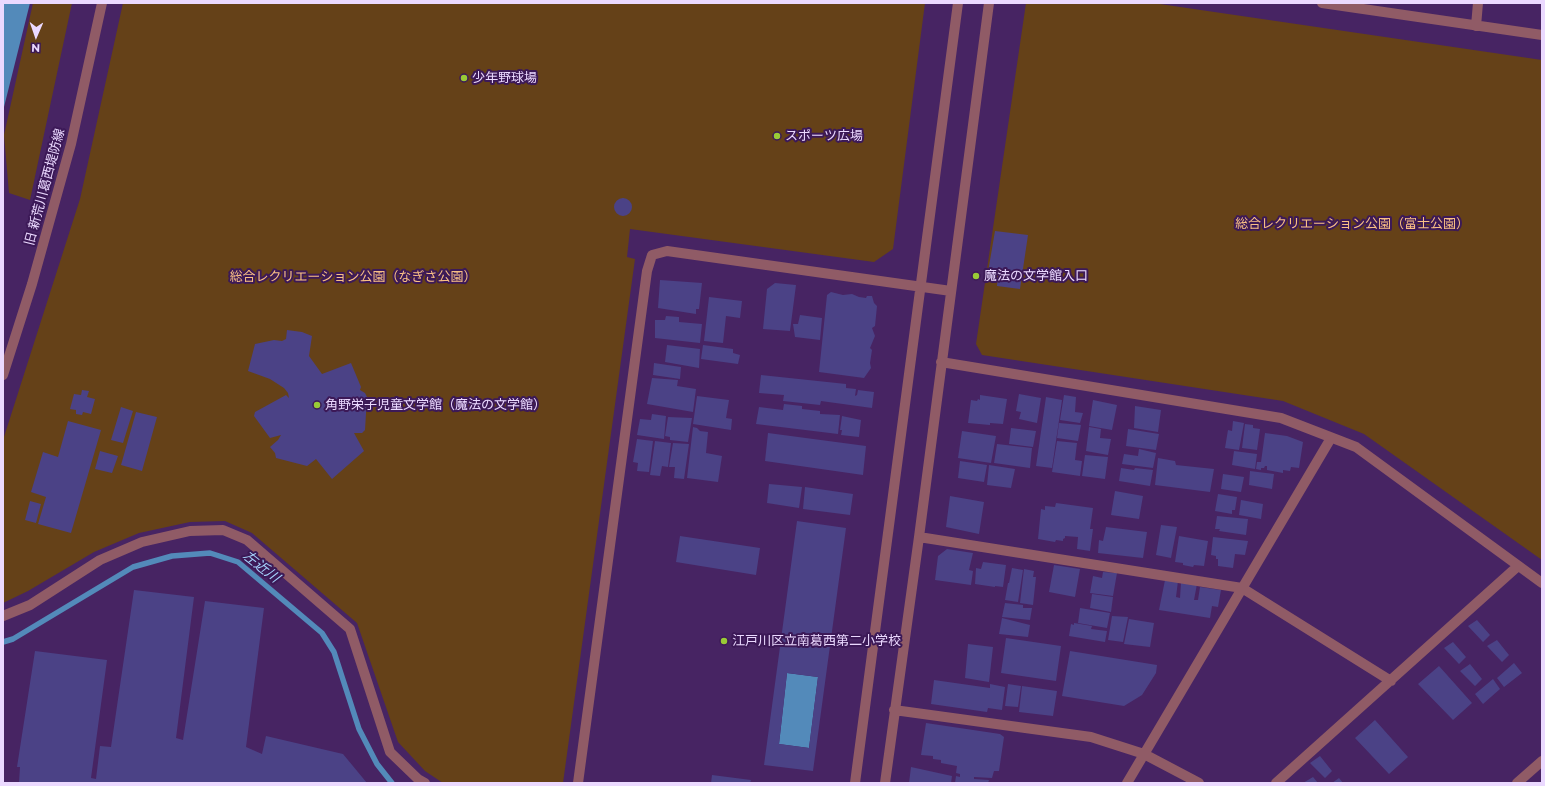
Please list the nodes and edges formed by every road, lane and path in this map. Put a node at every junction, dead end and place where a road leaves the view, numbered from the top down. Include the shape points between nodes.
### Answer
1 (102, 3) edge
2 (958, 3) edge
3 (989, 3) edge
4 (1322, 3) edge
5 (1478, 3) edge
6 (1476, 26) junction
7 (1542, 35) edge
8 (921, 287) junction
9 (951, 292) junction
10 (941, 362) junction
11 (3, 375) edge
12 (1331, 438) junction
13 (919, 537) junction
14 (1518, 566) junction
15 (1542, 582) edge
16 (1242, 588) junction
17 (3, 616) edge
18 (1391, 681) junction
19 (894, 710) junction
20 (1144, 754) junction
21 (1542, 761) edge
22 (425, 783) edge
23 (578, 783) edge
24 (855, 783) edge
25 (885, 783) edge
26 (1127, 783) edge
27 (1199, 783) edge
28 (1276, 783) edge
29 (1518, 783) edge

1 - 11 street, 旧 新荒川葛西堤防線 via 71,144 32,284
2 - 8 street
3 - 9 street
4 - 6 street
5 - 6 street
6 - 7 street
8 - 9 street
8 - 23 street via 667,251 652,255 647,271
8 - 24 street
9 - 10 street
10 - 12 street via 1281,418
10 - 13 street
12 - 14 street via 1356,447
12 - 16 street
13 - 16 street
13 - 19 street
14 - 15 street
14 - 18 street
16 - 18 street
16 - 20 street
17 - 22 street via 30,605 100,560 142,542 190,531 223,530 247,540 350,629 390,752
18 - 28 street
19 - 20 street via 1091,737
19 - 25 street
20 - 26 street
20 - 27 street
21 - 29 street

